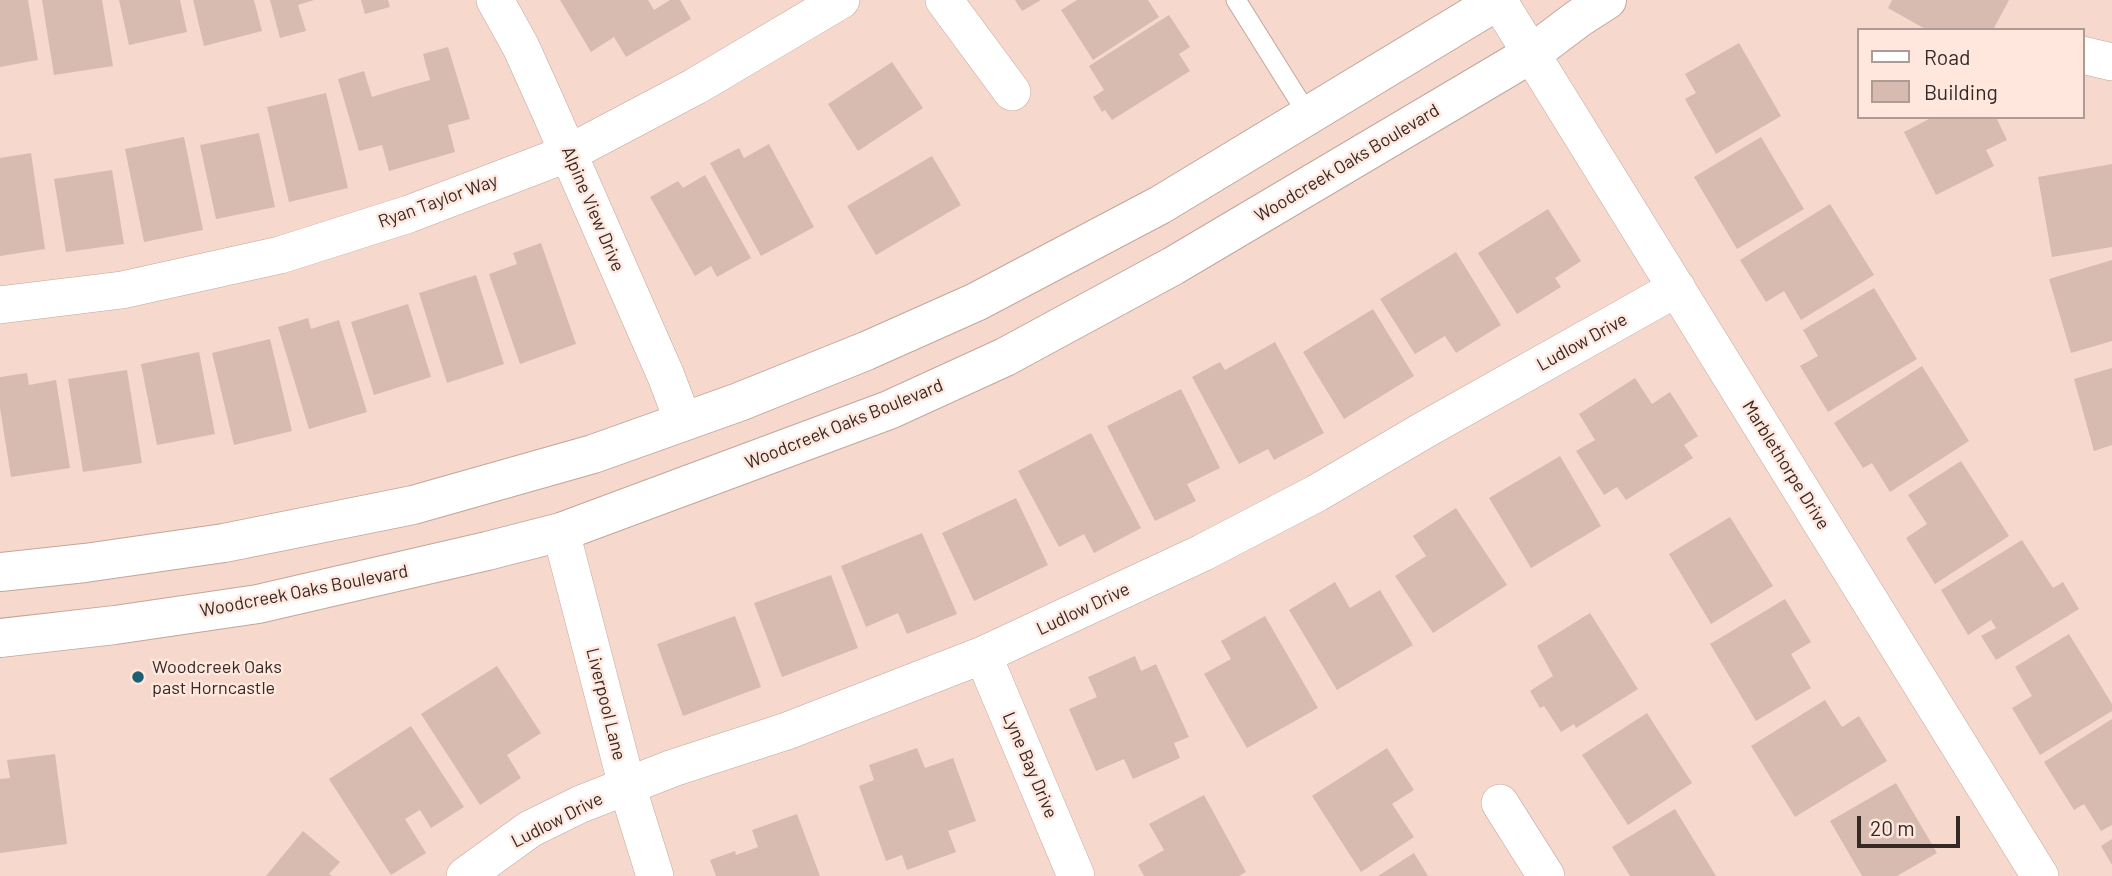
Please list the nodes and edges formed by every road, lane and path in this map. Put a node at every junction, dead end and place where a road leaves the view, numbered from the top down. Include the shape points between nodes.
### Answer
1 (495, 0) edge
2 (841, 0) edge
3 (944, 0) edge
4 (1236, 0) edge
5 (1498, 0) edge
6 (1607, 0) edge
7 (1531, 54) junction
8 (2084, 55) edge
9 (2112, 62) edge
10 (1012, 92) dead end
11 (1308, 114) junction
12 (569, 153) junction
13 (1677, 288) junction
14 (0, 305) edge
15 (683, 421) junction
16 (561, 532) junction
17 (0, 572) edge
18 (0, 638) edge
19 (983, 655) junction
20 (627, 786) junction
21 (1500, 803) dead end
22 (465, 876) edge
23 (655, 876) edge
24 (1076, 876) edge
25 (1546, 876) edge
26 (2040, 876) edge

1 - 12 street, Alpine View Drive
2 - 12 street, Ryan Taylor Way via 696,86
3 - 10 street
4 - 11 lane
5 - 7 street, Marblethorpe Drive
5 - 11 main road
6 - 7 main road, Woodcreek Oaks Boulevard
7 - 13 street, Marblethorpe Drive
7 - 16 main road, Woodcreek Oaks Boulevard via 1174,266 1005,357 889,410
8 - 9 street
11 - 15 main road via 1160,205 976,302 866,351
12 - 14 street, Ryan Taylor Way via 409,214 280,255 122,290
12 - 15 street, Alpine View Drive
13 - 19 street, Ludlow Drive via 1306,499
13 - 26 street, Marblethorpe Drive
15 - 17 main road via 593,454 413,505 224,543
16 - 18 main road, Woodcreek Oaks Boulevard via 258,604
16 - 20 street, Liverpool Lane
19 - 20 street, Ludlow Drive via 787,731
19 - 24 street, Lyne Bay Drive
20 - 22 street, Ludlow Drive via 530,829
20 - 23 street, Liverpool Lane
21 - 25 street

